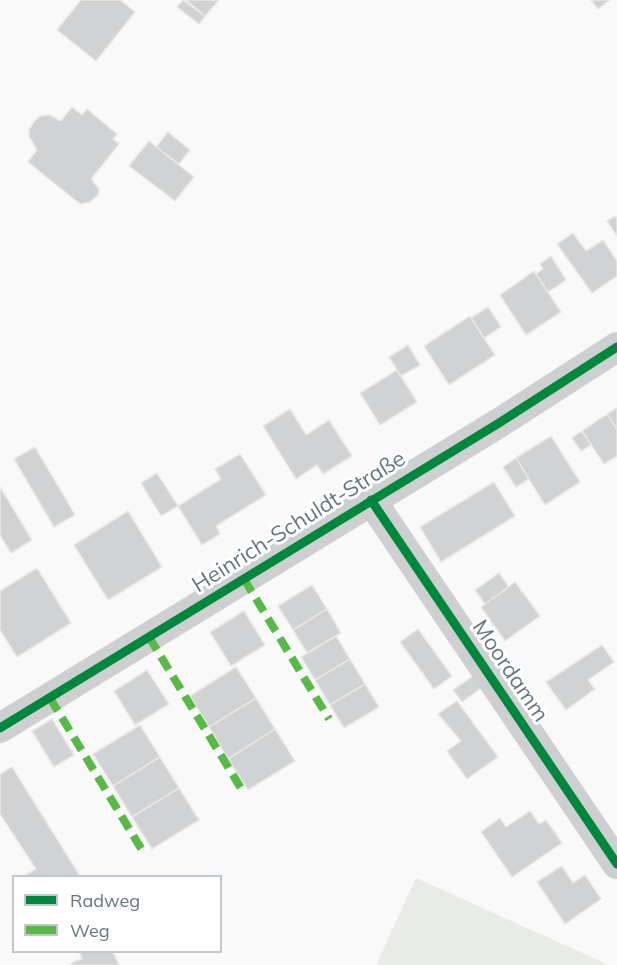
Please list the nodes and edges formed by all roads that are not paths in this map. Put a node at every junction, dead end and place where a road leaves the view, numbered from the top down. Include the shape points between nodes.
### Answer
1 (617, 347) edge
2 (371, 500) junction
3 (0, 728) edge
4 (617, 864) edge

1 - 2 street, Heinrich-Schuldt-Straße
2 - 3 street, Heinrich-Schuldt-Straße
2 - 4 street, Moordamm

